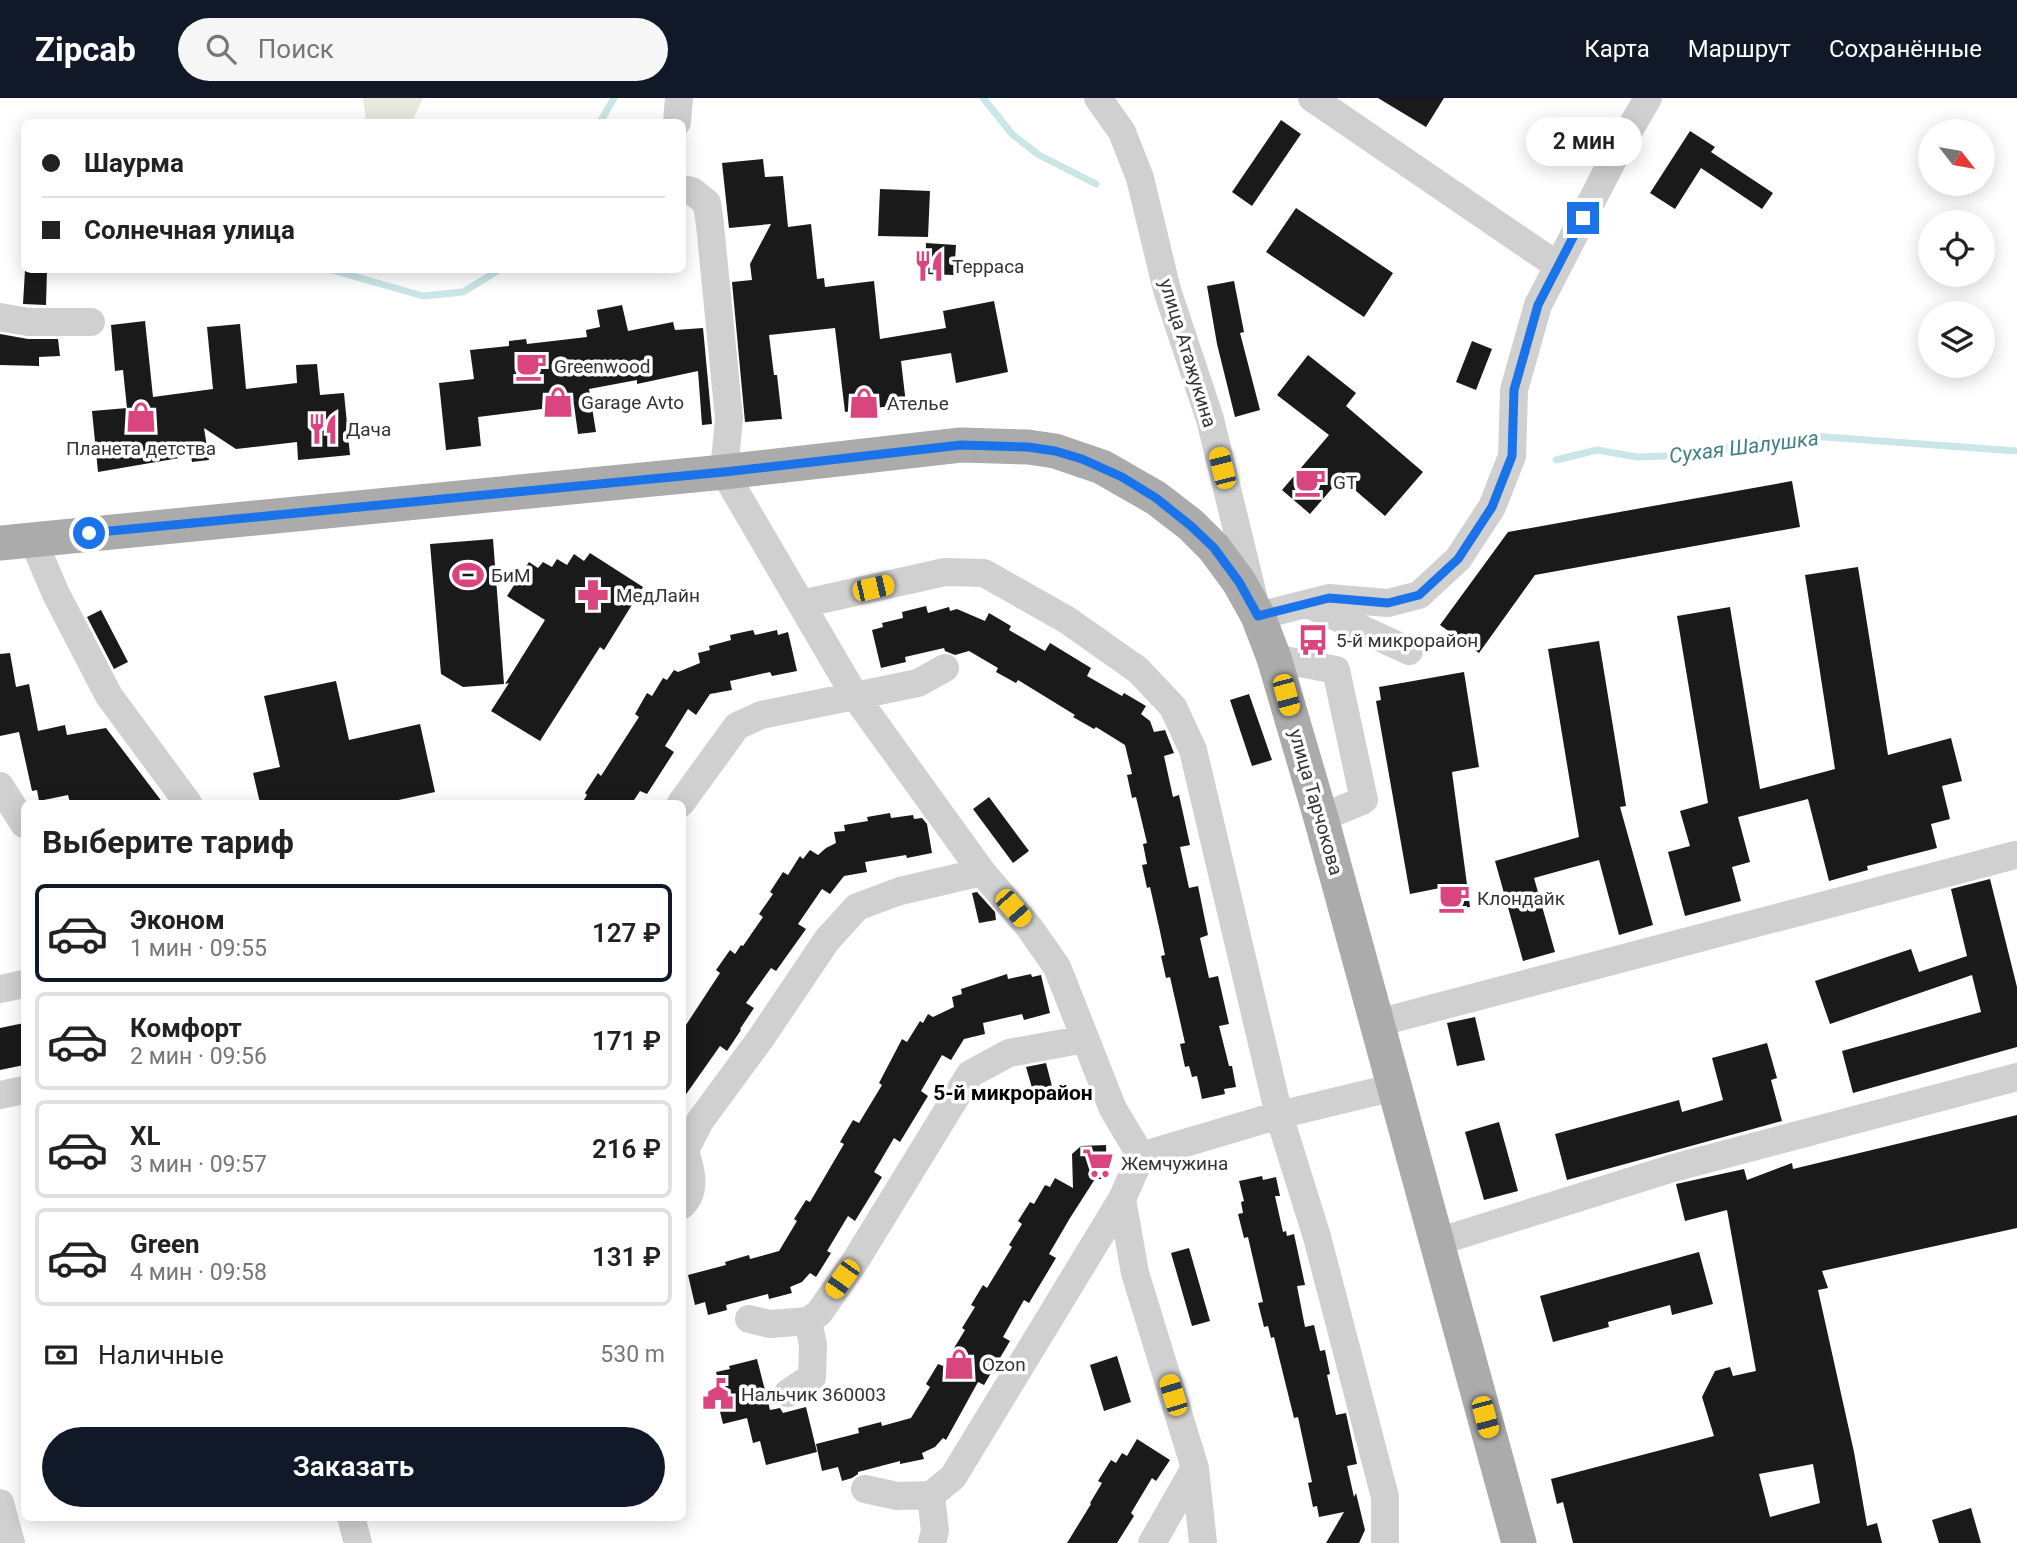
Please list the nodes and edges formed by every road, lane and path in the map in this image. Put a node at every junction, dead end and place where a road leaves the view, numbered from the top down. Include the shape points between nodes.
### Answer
1 (679, 98) edge
2 (1098, 98) edge
3 (1312, 98) edge
4 (1648, 98) edge
5 (677, 119) edge
6 (686, 190) edge
7 (1558, 266) junction
8 (0, 317) edge
9 (91, 322) dead end
10 (724, 472) junction
11 (16, 540) edge
12 (801, 604) junction
13 (1308, 604) junction
14 (1258, 616) junction
15 (1409, 651) dead end
16 (1275, 659) junction
17 (945, 668) dead end
18 (855, 696) junction
19 (0, 786) edge
20 (186, 800) edge
21 (683, 800) edge
22 (1321, 818) junction
23 (21, 819) edge
24 (2015, 855) dead end
25 (982, 872) junction
26 (21, 985) edge
27 (0, 989) edge
28 (1377, 1023) junction
29 (1086, 1040) junction
30 (2017, 1077) edge
31 (1395, 1087) junction
32 (21, 1091) edge
33 (0, 1095) edge
34 (1279, 1115) junction
35 (686, 1146) edge
36 (1141, 1156) junction
37 (686, 1157) edge
38 (1122, 1199) junction
39 (686, 1201) edge
40 (1437, 1242) junction
41 (749, 1318) dead end
42 (808, 1321) junction
43 (788, 1393) dead end
44 (1195, 1468) junction
45 (865, 1489) dead end
46 (931, 1495) junction
47 (352, 1521) edge
48 (358, 1543) edge
49 (932, 1543) edge
50 (1152, 1543) edge
51 (1203, 1543) edge
52 (1385, 1543) edge
53 (1519, 1543) edge

1 - 5 street
2 - 14 street, улица Атажукина via 1122,132 1140,178 1167,290 1210,419
3 - 7 street
4 - 7 street
6 - 10 street via 707,203 710,225 729,418
7 - 13 street via 1538,305 1514,390 1512,456 1492,507 1458,559 1419,595 1388,603 1329,598
8 - 9 street
10 - 11 main road, улица Тарчокова
10 - 12 street
10 - 14 main road, улица Тарчокова via 961,445 1055,451 1122,477 1191,526 1214,548
11 - 20 street via 56,594 109,696
12 - 18 street
12 - 34 street via 945,572 984,573 1067,621 1138,670 1173,707 1193,750
13 - 14 street
13 - 15 street
14 - 16 main road, улица Тарчокова
16 - 22 main road, улица Тарчокова
16 - 22 street via 1335,670 1364,800
17 - 18 street via 918,682
18 - 21 street via 761,715 737,726
18 - 25 street
19 - 23 street
22 - 28 main road, улица Тарчокова
24 - 28 street
25 - 29 street via 1057,967
25 - 35 street via 900,891 857,907 827,940
26 - 27 street
28 - 31 main road, улица Тарчокова
29 - 36 street via 1112,1109
29 - 42 street via 1009,1054 970,1073 854,1263
30 - 40 street via 1673,1168
31 - 34 street
31 - 40 main road, улица Тарчокова
32 - 33 street
34 - 36 street
34 - 52 street via 1317,1237 1385,1497
36 - 38 street
37 - 39 street via 692,1179
38 - 44 street via 1135,1273
38 - 46 street via 953,1477
40 - 53 main road, улица Тарчокова
41 - 42 street via 770,1324
42 - 43 street via 812,1377
44 - 50 street
44 - 51 street
45 - 46 street via 897,1496
46 - 49 street
47 - 48 street

